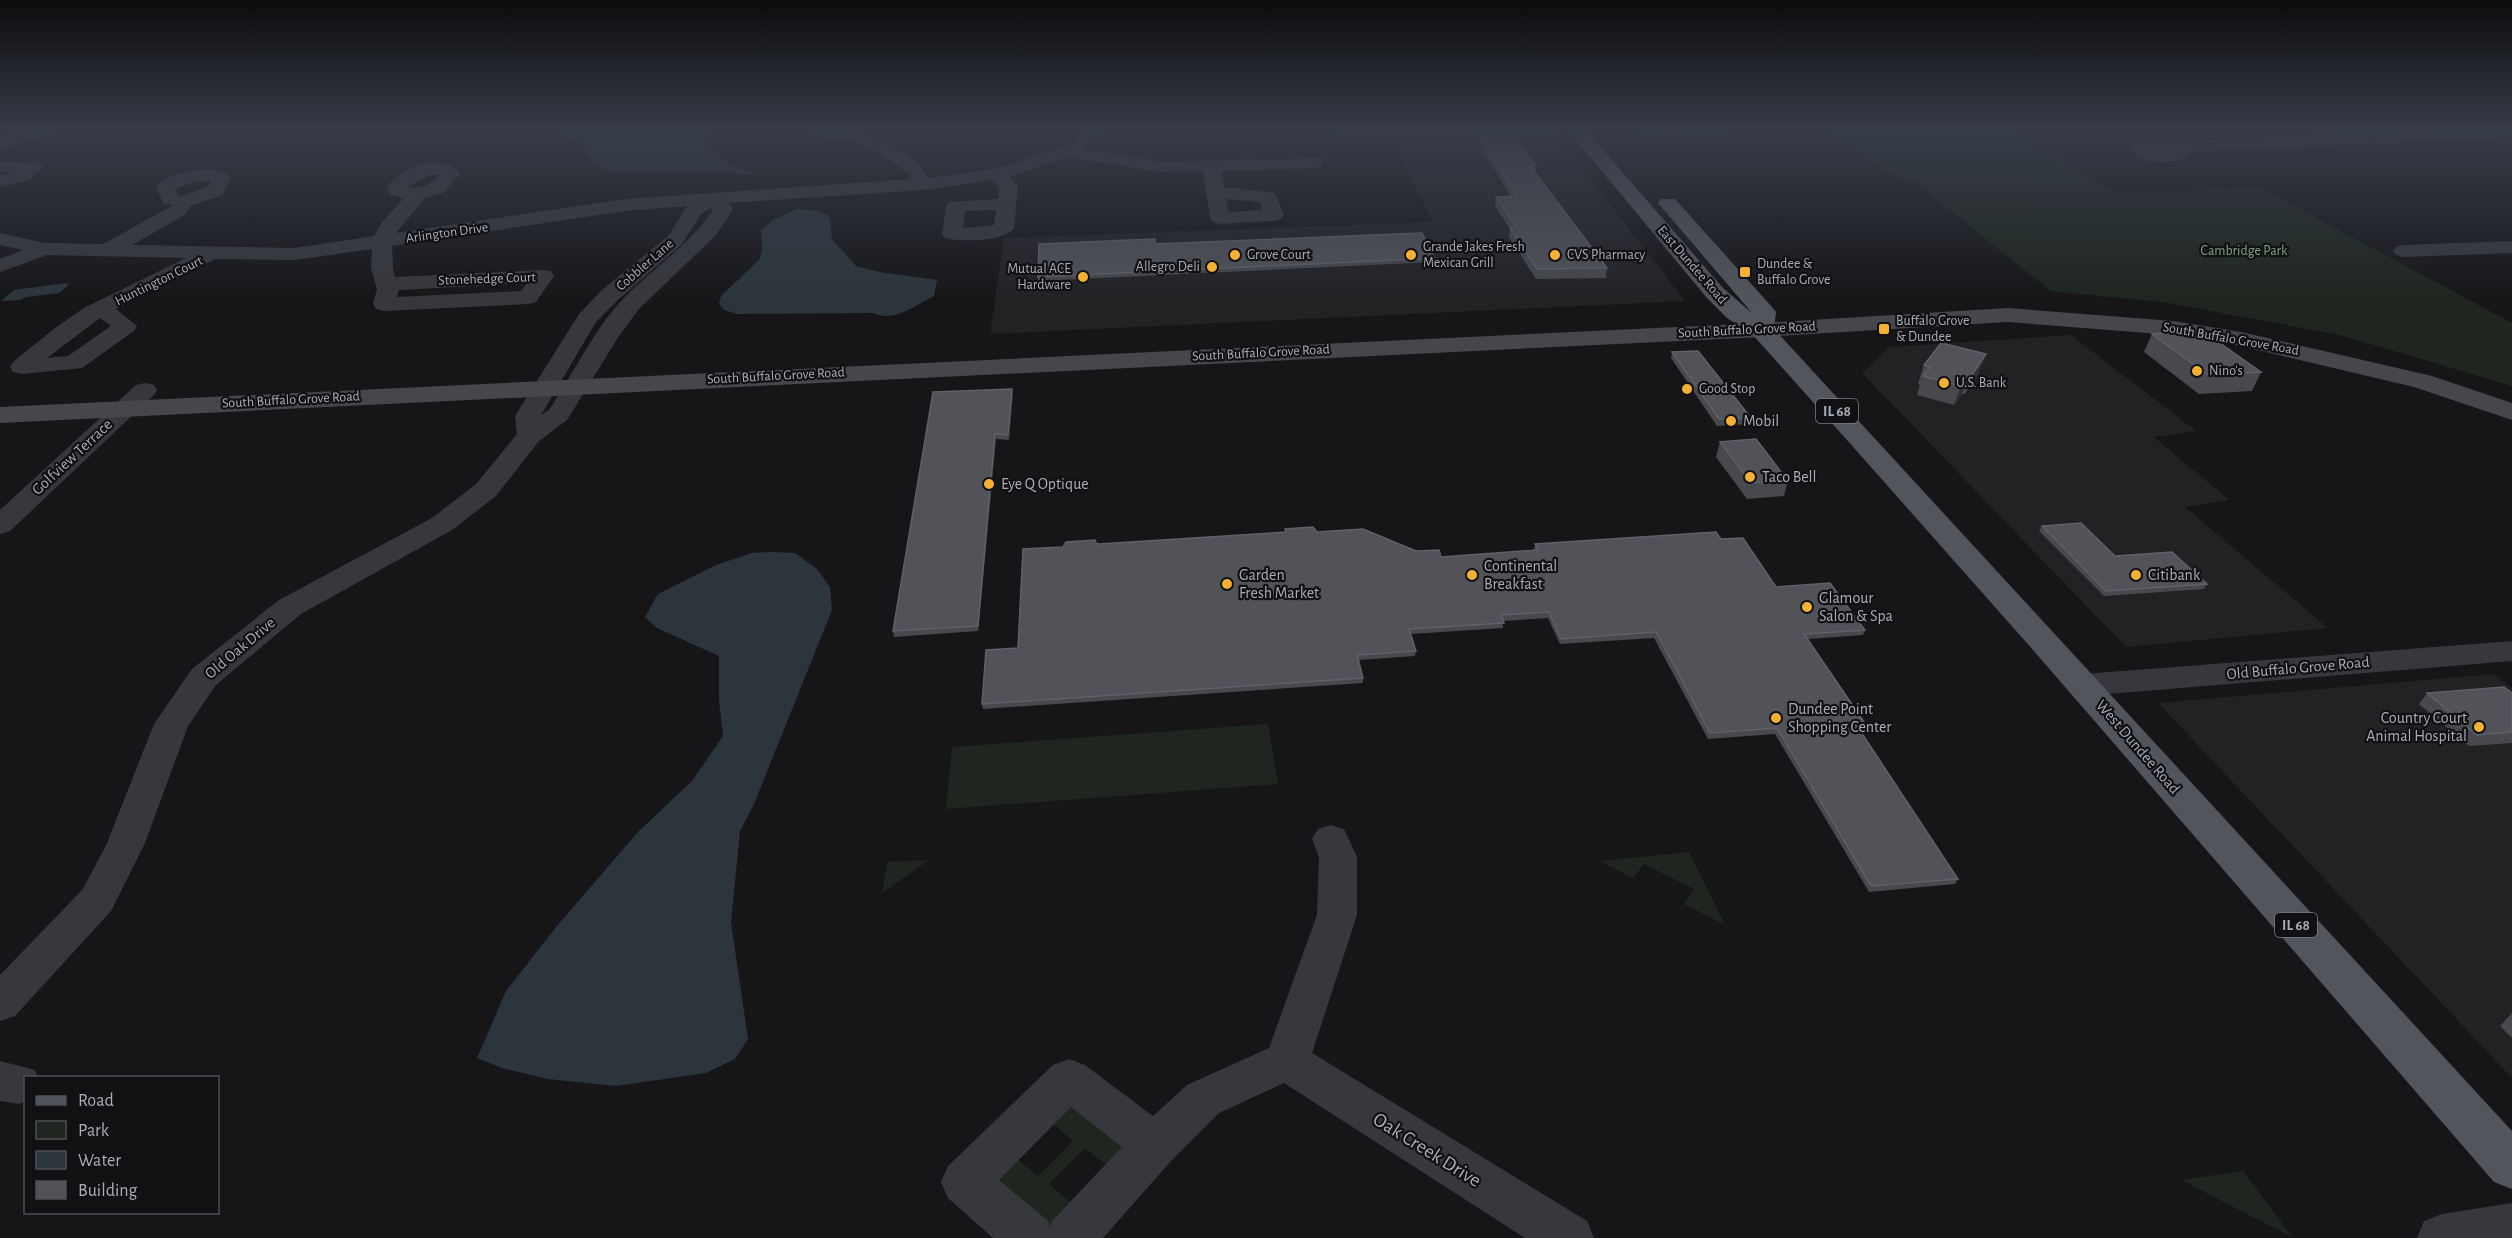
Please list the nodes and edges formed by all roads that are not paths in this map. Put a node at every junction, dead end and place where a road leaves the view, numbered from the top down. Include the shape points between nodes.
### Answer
1 (883, 187) edge
2 (1009, 187) edge
3 (1214, 187) edge
4 (1626, 187) edge
5 (1653, 187) dead end
6 (1215, 192) dead end
7 (418, 194) dead end
8 (711, 199) junction
9 (183, 202) dead end
10 (1008, 204) dead end
11 (0, 239) edge
12 (382, 242) junction
13 (2512, 246) edge
14 (45, 249) junction
15 (106, 251) junction
16 (2403, 251) dead end
17 (215, 253) junction
18 (0, 266) edge
19 (386, 284) junction
20 (102, 309) dead end
21 (1735, 313) junction
22 (1763, 321) junction
23 (584, 376) junction
24 (550, 378) junction
25 (145, 390) junction
26 (2512, 396) edge
27 (0, 397) edge
28 (124, 409) junction
29 (2512, 412) edge
30 (0, 415) edge
31 (530, 435) junction
32 (0, 525) edge
33 (2512, 651) edge
34 (2083, 685) junction
35 (1331, 839) dead end
36 (0, 1004) edge
37 (1287, 1061) junction
38 (1155, 1145) junction
39 (2512, 1166) edge
40 (2512, 1227) edge
41 (1030, 1238) edge
42 (1070, 1238) edge
43 (1569, 1238) edge
44 (2442, 1238) edge

1 - 8 street, Arlington Drive
2 - 10 street
3 - 6 street
4 - 21 main road, East Dundee Road / IL 68
5 - 22 main road, East Dundee Road / IL 68
7 - 12 street via 389,226
8 - 12 street, Arlington Drive via 625,205
8 - 23 street, Cobbler Lane via 723,209 709,231 631,304
8 - 24 street, Cobbler Lane via 693,211 675,240 598,306
9 - 15 street via 178,211
11 - 14 street, Arlington Drive
12 - 17 street, Arlington Drive via 294,254
12 - 19 street, Stonehedge Court
13 - 16 street
14 - 15 street, Arlington Drive
14 - 18 street
15 - 17 street, Arlington Drive
17 - 20 street, Huntington Court
19 - 19 street, Stonehedge Court via 384,304 456,301 528,297 543,276
21 - 22 main road, East Dundee Road / IL 68
21 - 23 main road, South Buffalo Grove Road
22 - 23 main road, South Buffalo Grove Road
22 - 26 main road, South Buffalo Grove Road via 2006,301 2147,310 2339,345
22 - 29 main road, South Buffalo Grove Road via 2008,315 2173,328 2241,339 2423,381
22 - 34 main road, West Dundee Road / IL 68
23 - 24 main road, South Buffalo Grove Road
23 - 31 street, Old Oak Drive via 558,414
24 - 25 main road, South Buffalo Grove Road
24 - 28 main road, South Buffalo Grove Road
24 - 31 street via 528,416
25 - 27 main road, South Buffalo Grove Road
25 - 28 street, Golfview Terrace
28 - 30 main road, South Buffalo Grove Road
28 - 32 street, Golfview Terrace
31 - 36 street, Old Oak Drive via 486,490 442,524 290,607 204,677 171,724 126,843 97,900
33 - 34 street, Old Buffalo Grove Road
34 - 39 main road, West Dundee Road / IL 68
35 - 37 street via 1338,857 1337,915
37 - 38 street via 1203,1099
37 - 43 street, Oak Creek Drive
38 - 41 street via 1069,1079 965,1182
38 - 42 street
40 - 44 street

